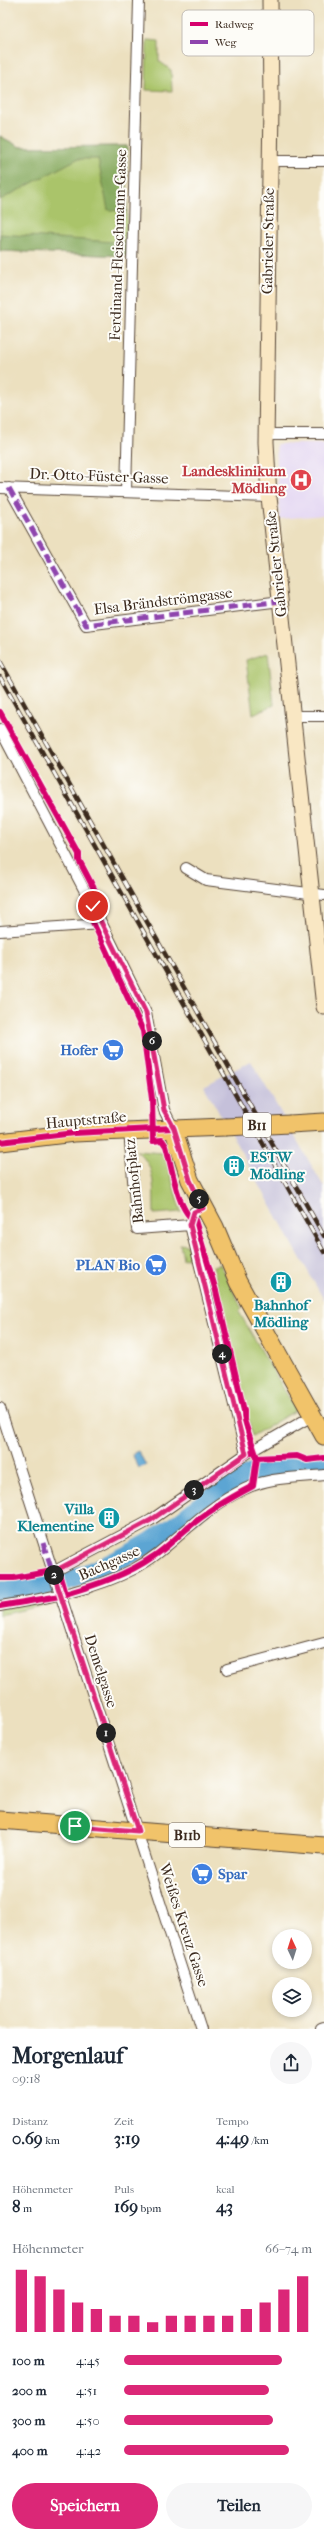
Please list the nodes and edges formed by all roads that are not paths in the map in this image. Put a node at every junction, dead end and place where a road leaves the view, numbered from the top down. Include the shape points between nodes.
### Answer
1 (139, 0) edge
2 (270, 0) edge
3 (270, 10) edge
4 (271, 56) edge
5 (269, 161) junction
6 (324, 161) edge
7 (265, 434) junction
8 (324, 434) edge
9 (4, 488) edge
10 (126, 492) junction
11 (269, 497) junction
12 (281, 601) junction
13 (292, 716) junction
14 (324, 716) edge
15 (0, 729) edge
16 (2, 739) edge
17 (186, 868) dead end
18 (317, 895) edge
19 (102, 924) junction
20 (0, 931) edge
21 (324, 1007) edge
22 (324, 1122) edge
23 (174, 1128) junction
24 (129, 1130) junction
25 (0, 1142) edge
26 (203, 1208) junction
27 (190, 1225) junction
28 (0, 1408) edge
29 (312, 1416) junction
30 (324, 1436) edge
31 (246, 1454) junction
32 (324, 1475) edge
33 (55, 1572) junction
34 (59, 1593) junction
35 (0, 1606) edge
36 (324, 1643) edge
37 (227, 1669) dead end
38 (0, 1820) edge
39 (138, 1831) junction
40 (324, 1846) edge
41 (324, 2028) edge
42 (202, 2029) edge
43 (320, 2029) edge

1 - 10 street, Ferdinand-Fleischmann-Gasse
2 - 3 street, Gabrieler Straße
4 - 5 street, Gabrieler Straße
5 - 6 street
5 - 7 street, Gabrieler Straße
7 - 8 street
7 - 11 street, Gabrieler Straße
9 - 10 street, Dr.-Otto-Füster-Gasse
9 - 12 street, Elsa Brändströmgasse via 86,625
10 - 11 street, Dr.-Otto-Füster-Gasse
11 - 12 street, Gabrieler Straße
12 - 13 street, Gabrieler Straße
13 - 14 street
13 - 18 street, Gabrieler Straße
15 - 16 street
16 - 19 street
17 - 18 street via 206,880
18 - 21 street, Gabrieler Straße
19 - 20 street
19 - 23 street via 146,1013 164,1110
22 - 23 main road, B11, bridge
23 - 24 main road, Hauptstraße / B11
23 - 26 main road via 190,1180
24 - 25 main road, Hauptstraße / B11
24 - 27 street, Bahnhofplatz via 137,1228
26 - 27 street via 194,1212
26 - 29 main road via 215,1227 238,1282
27 - 31 street
28 - 33 street
29 - 30 main road
29 - 31 street, Bachgasse
31 - 33 street, Bachgasse via 151,1520
32 - 34 street, Bachgasse via 272,1480 253,1486 223,1501 155,1556 134,1569 101,1584
33 - 34 street, Demelgasse
34 - 35 street, Bachgasse
34 - 39 street, Demelgasse
36 - 37 street
38 - 39 main road, B11b
39 - 40 main road, B11b
39 - 42 street, Weißes Kreuz Gasse
41 - 43 street

